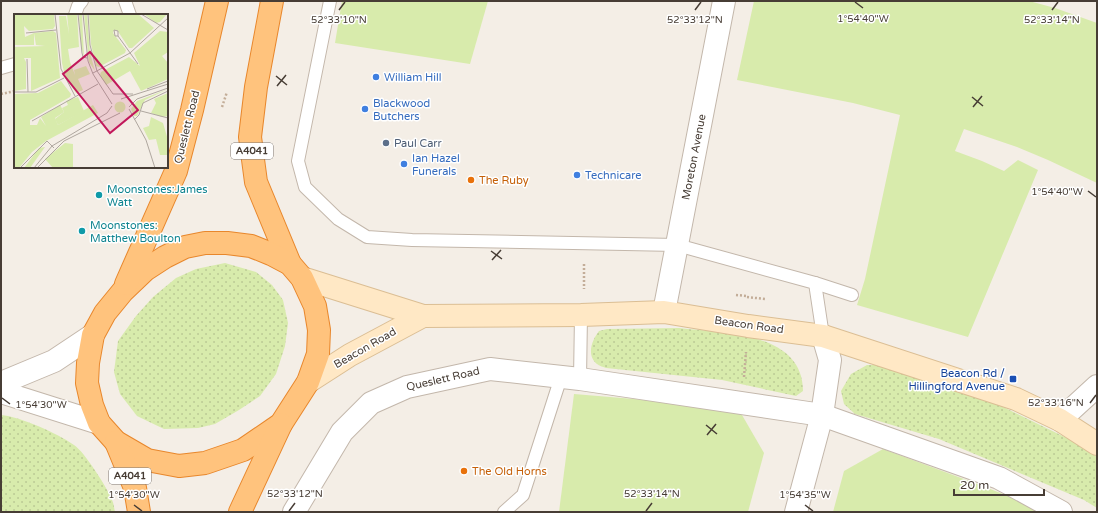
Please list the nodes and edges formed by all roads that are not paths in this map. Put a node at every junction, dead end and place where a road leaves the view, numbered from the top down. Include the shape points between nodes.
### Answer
1 (82, 1) edge
2 (125, 1) edge
3 (217, 1) edge
4 (272, 1) edge
5 (330, 1) edge
6 (724, 1) edge
7 (74, 14) edge
8 (130, 14) edge
9 (14, 64) edge
10 (1, 68) edge
11 (677, 245) junction
12 (296, 271) junction
13 (815, 283) junction
14 (123, 291) junction
15 (852, 295) dead end
16 (583, 305) junction
17 (664, 312) junction
18 (423, 316) junction
19 (93, 336) junction
20 (823, 336) junction
21 (571, 378) junction
22 (308, 382) junction
23 (1, 383) edge
24 (1097, 386) edge
25 (1, 392) edge
26 (822, 415) junction
27 (1060, 420) junction
28 (99, 423) junction
29 (281, 424) junction
30 (116, 442) junction
31 (1097, 444) edge
32 (139, 512) edge
33 (240, 512) edge
34 (294, 512) edge
35 (504, 512) edge
36 (796, 512) edge
37 (1061, 512) edge

1 - 7 lane
2 - 8 lane
3 - 14 highway, Queslett Road via 176,171
4 - 12 highway, A4041 via 256,87 250,137 256,182
5 - 11 lane via 298,161 305,187 338,218 367,237
6 - 11 street, Moreton Avenue
9 - 10 lane
11 - 13 lane
11 - 17 street, Moreton Avenue
12 - 14 highway via 272,254 251,246 205,243 165,257 145,270
12 - 18 main road, Beacon Road
12 - 22 highway via 315,306 319,330 318,354
13 - 15 lane
13 - 20 lane
14 - 19 highway
16 - 17 main road, Beacon Road
16 - 18 main road, Beacon Road
16 - 21 lane
17 - 20 main road, Beacon Road
18 - 22 main road, Beacon Road via 350,355
19 - 23 street via 54,361
19 - 28 highway via 87,383
20 - 26 street via 830,360
20 - 27 main road, Beacon Road via 1016,399
21 - 26 street
21 - 34 street, Queslett Road via 490,369 407,387 371,403 342,432
21 - 35 lane via 523,495
22 - 29 highway
24 - 27 street
25 - 28 street
26 - 36 street
26 - 37 street via 999,478
27 - 31 main road, Beacon Road
28 - 30 highway
29 - 30 highway via 243,450 205,463 179,466 147,460
29 - 33 highway
30 - 32 highway, A4041 via 134,488

